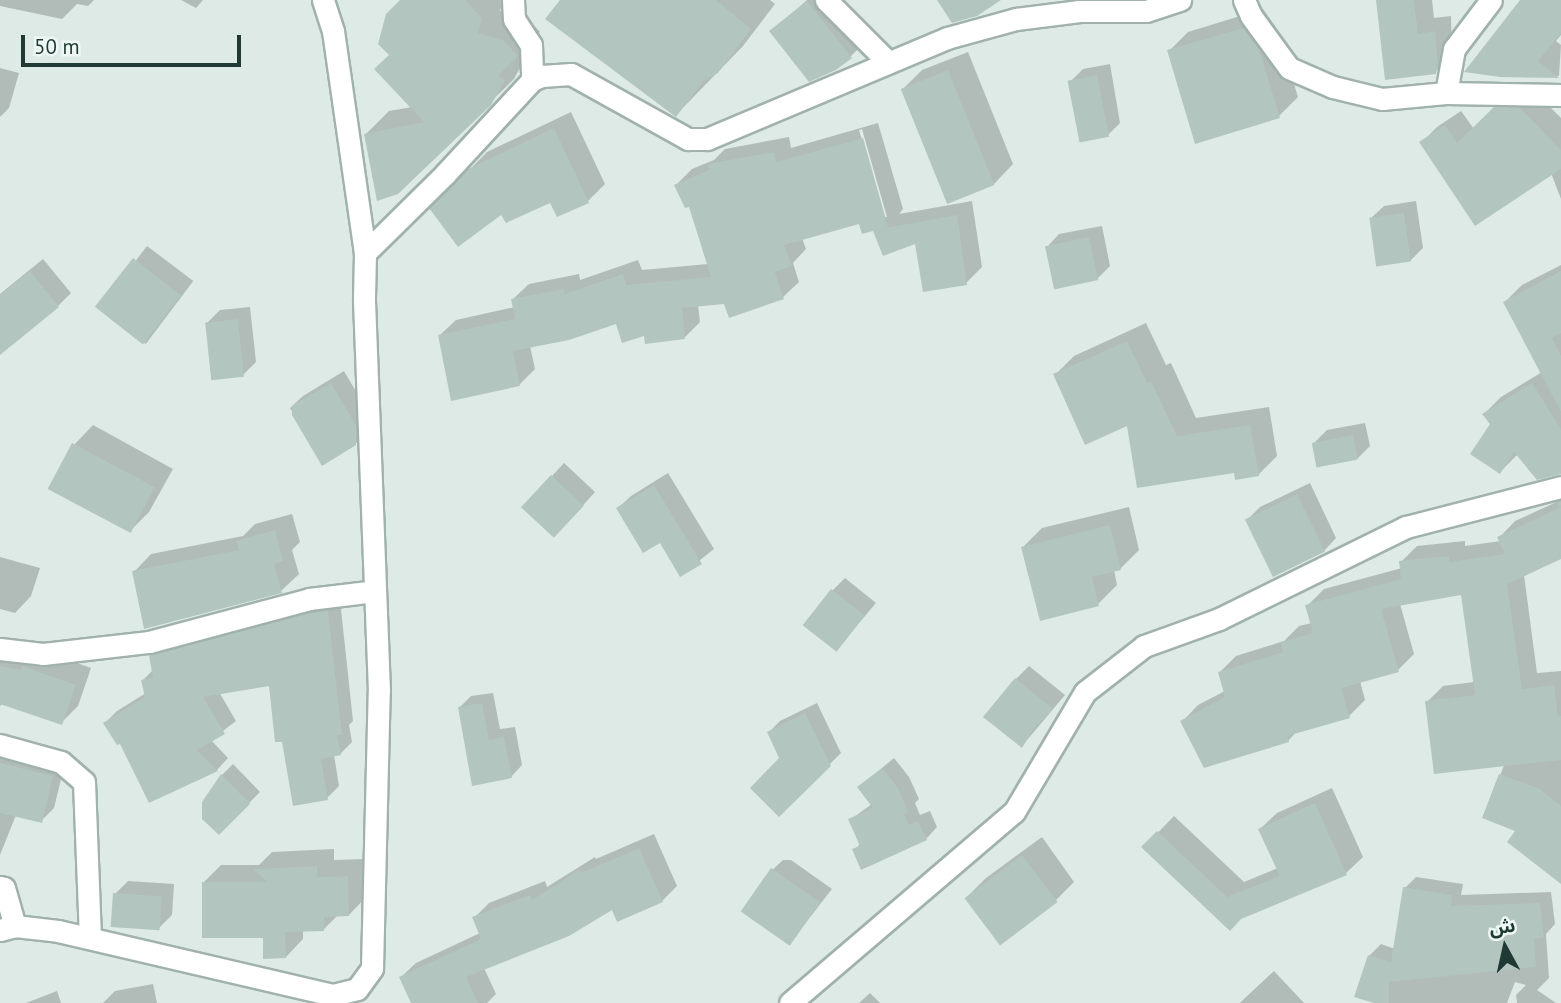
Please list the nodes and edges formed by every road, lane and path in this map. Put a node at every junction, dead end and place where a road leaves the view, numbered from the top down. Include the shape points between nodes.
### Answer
1 (323, 0) edge
2 (513, 0) edge
3 (826, 0) edge
4 (1180, 0) edge
5 (1244, 0) edge
6 (1491, 0) edge
7 (888, 62) junction
8 (532, 80) junction
9 (1446, 93) junction
10 (1561, 94) edge
11 (365, 253) junction
12 (1561, 487) edge
13 (375, 591) junction
14 (0, 649) edge
15 (0, 745) edge
16 (0, 887) edge
17 (7, 928) edge
18 (90, 938) junction
19 (790, 1003) edge

1 - 11 street via 333,31
2 - 8 street via 514,19 531,45
3 - 7 street
4 - 7 street via 1146,11 1079,11 1016,19 947,38
5 - 9 street via 1289,68 1333,87 1382,99
6 - 9 street via 1454,48
7 - 8 street via 707,139 688,139 571,75 542,75
8 - 11 street
9 - 10 street
11 - 13 street
12 - 19 street via 1406,527 1219,619 1144,646 1085,692 1014,812
13 - 14 street via 309,599 149,642 43,654
13 - 18 street via 379,691 372,968 357,989 333,995
15 - 18 street via 61,762 84,782
16 - 17 street via 4,888
17 - 18 street

